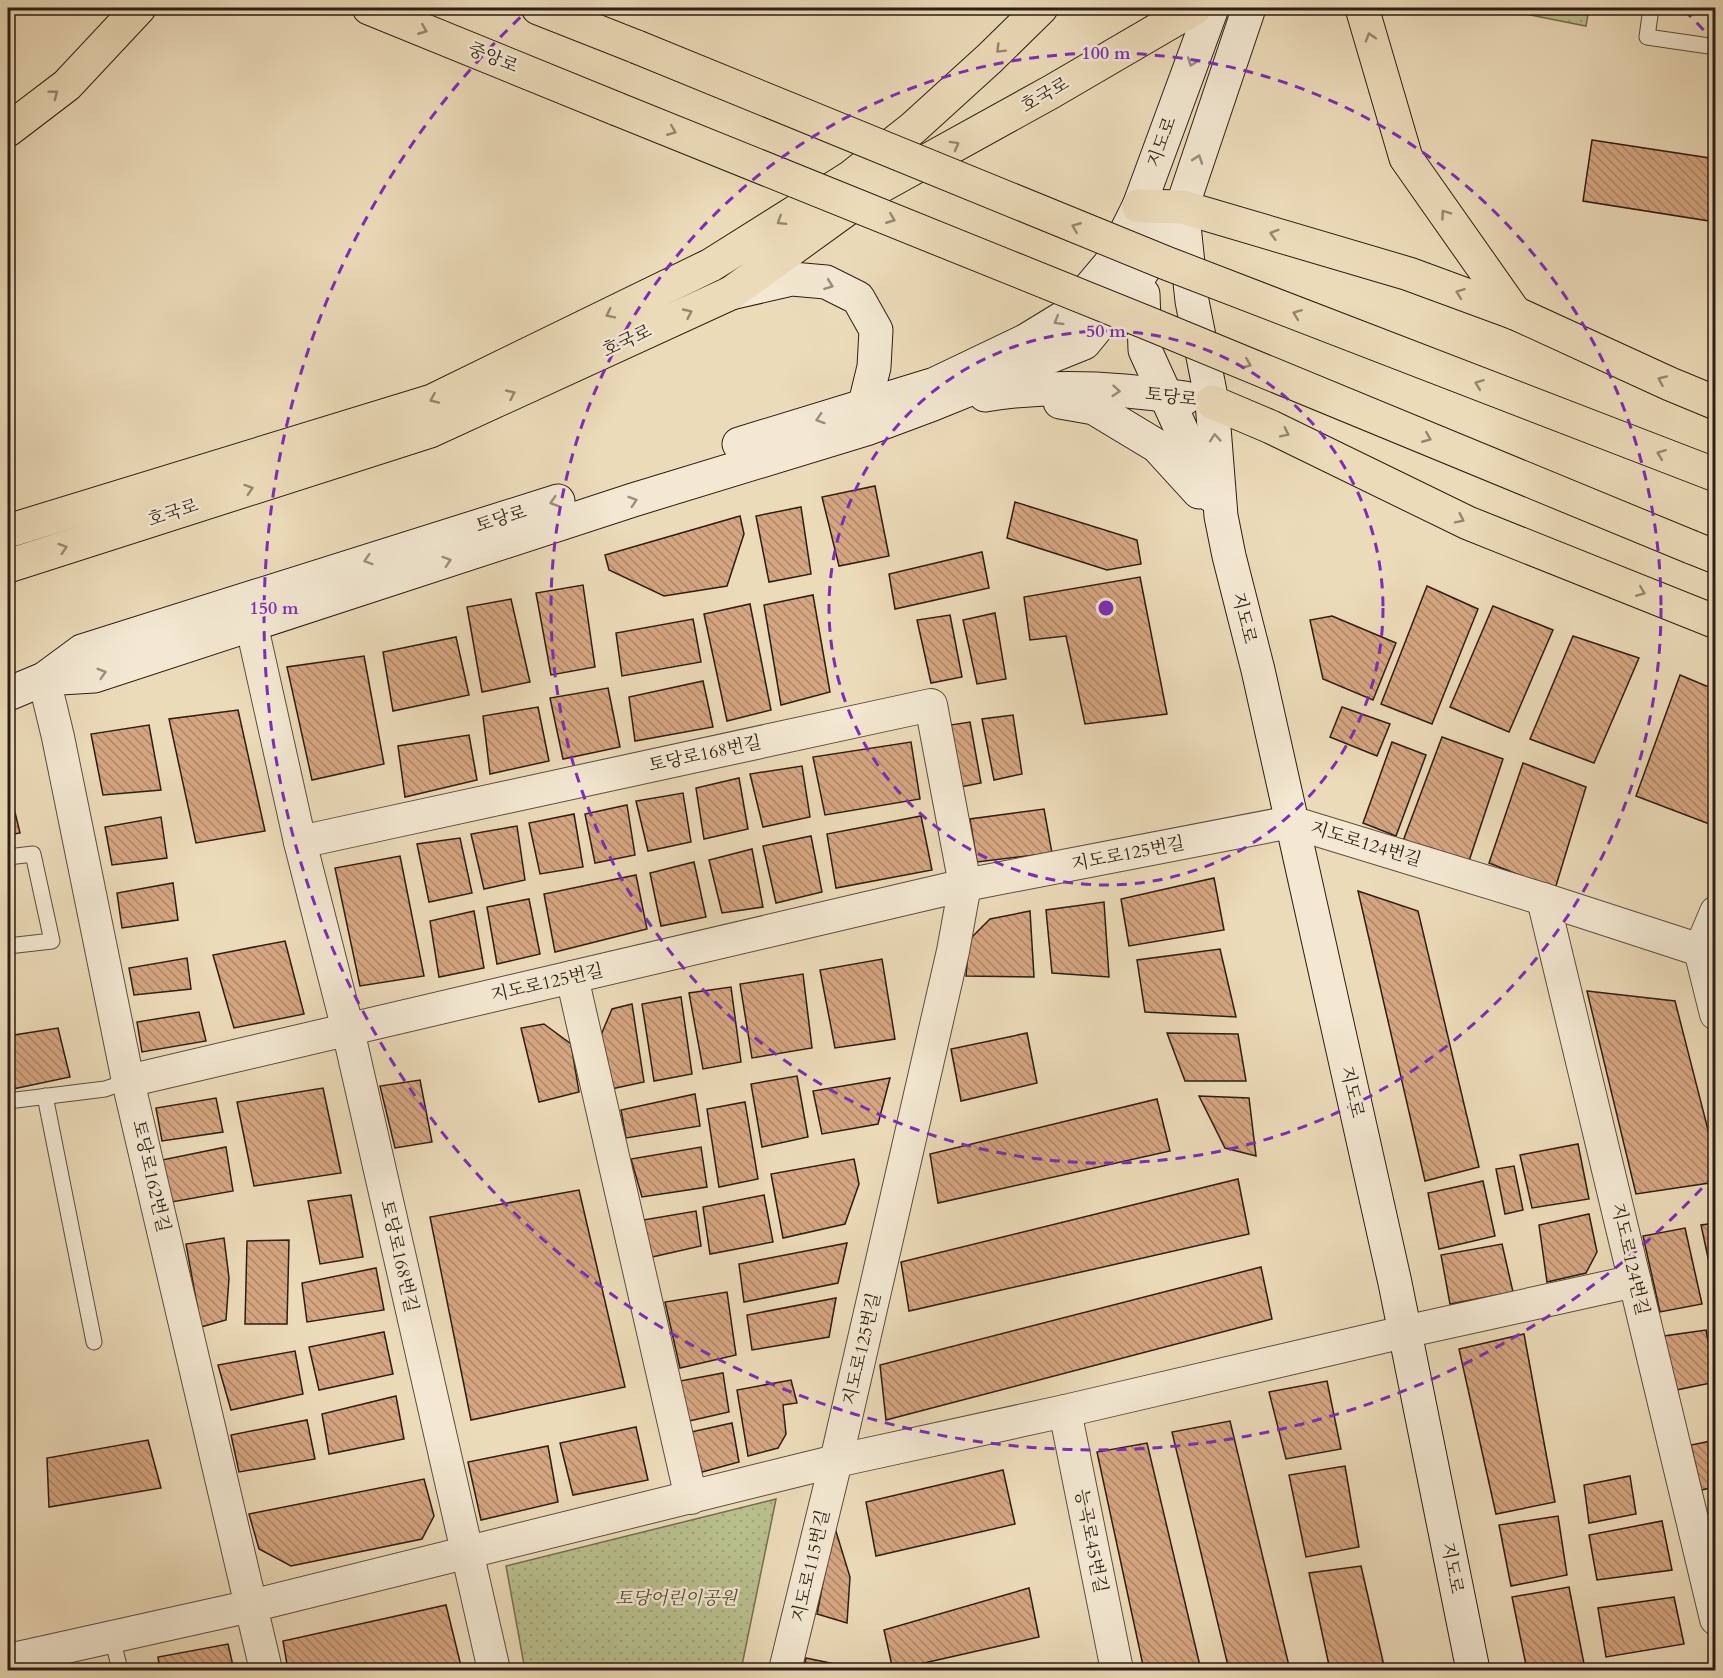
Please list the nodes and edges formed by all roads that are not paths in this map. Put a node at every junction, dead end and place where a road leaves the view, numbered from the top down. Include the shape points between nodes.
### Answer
1 (139, 8) edge
2 (369, 8) edge
3 (538, 8) edge
4 (1041, 8) edge
5 (1195, 8) edge
6 (1212, 8) edge
7 (1249, 8) edge
8 (1362, 8) edge
9 (1652, 8) edge
10 (1716, 47) edge
11 (8, 130) edge
12 (1139, 206) junction
13 (1182, 207) junction
14 (1142, 272) junction
15 (731, 293) junction
16 (1515, 313) junction
17 (964, 369) junction
18 (1012, 381) junction
19 (1161, 385) junction
20 (1212, 402) junction
21 (1716, 403) edge
22 (865, 404) junction
23 (1716, 475) edge
24 (1221, 516) junction
25 (8, 531) edge
26 (1703, 552) edge
27 (8, 566) edge
28 (248, 612) junction
29 (1716, 622) edge
30 (44, 680) junction
31 (8, 694) edge
32 (1291, 822) junction
33 (300, 842) junction
34 (8, 857) edge
35 (965, 885) junction
36 (1544, 898) junction
37 (1716, 912) edge
38 (8, 946) edge
39 (1700, 950) junction
40 (572, 977) junction
41 (1716, 1014) edge
42 (348, 1030) junction
43 (128, 1081) junction
44 (45, 1096) junction
45 (8, 1101) edge
46 (1635, 1281) junction
47 (1404, 1332) junction
48 (94, 1342) dead end
49 (1065, 1411) junction
50 (836, 1461) junction
51 (691, 1498) junction
52 (467, 1553) junction
53 (251, 1606) junction
54 (1716, 1619) edge
55 (112, 1636) junction
56 (8, 1660) edge
57 (120, 1671) edge
58 (266, 1671) edge
59 (494, 1671) edge
60 (785, 1671) edge
61 (1117, 1671) edge
62 (1473, 1671) edge

11 -> 1 main road via 67,85
2 -> 26 main road, 중앙로, bridge
23 -> 3 main road, bridge via 1166,263
4 -> 25 main road, 호국로 via 921,120 851,177 711,265 432,401
15 -> 5 main road, 호국로 via 872,191
6 -> 12 main road, 지도로
13 -> 7 main road, 지도로
16 -> 8 main road via 1406,158
9 - 10 lane via 1647,37
12 - 13 main road
12 - 14 main road, 지도로
12 -> 17 main road, 토당로 via 1110,264 1066,316 1025,341
13 - 14 main road, 토당로
16 -> 13 main road via 1409,274
13 - 20 main road, 지도로 via 1192,301
14 - 18 main road, 토당로 via 1084,344
14 - 19 main road, 지도로 via 1145,350
15 -> 22 main road via 792,279 826,282 858,298 876,330 874,367
27 -> 15 main road, 호국로 via 430,431
21 -> 16 main road
17 - 18 main road, 토당로
17 - 22 main road, 토당로 via 934,384
18 - 19 main road, 토당로 via 1078,388
18 - 24 main road via 1094,408 1157,446
28 -> 18 main road, 토당로 via 633,500
19 - 20 main road, 토당로
19 - 24 main road, 지도로
24 -> 20 main road, 지도로
20 -> 29 main road via 1271,426 1468,523
22 -> 28 main road, 토당로
24 - 32 main road, 지도로
28 - 30 main road, 토당로 via 82,651
28 - 33 street, 토당로168번길
30 - 31 main road, 토당로
30 - 43 street, 토당로162번길
32 - 35 street, 지도로125번길
32 - 36 street, 지도로124번길
32 - 47 main road, 지도로
33 - 35 street, 토당로168번길 via 931,705
33 - 42 street, 토당로168번길
34 - 38 lane via 33,854 52,941
35 - 40 street, 지도로125번길
35 - 50 street, 지도로125번길 via 951,963
36 - 39 street, 지도로124번길
36 - 46 street, 지도로124번길
37 - 39 street
39 - 41 street
40 - 42 street, 지도로125번길
40 - 51 street
42 - 43 street, 지도로125번길
42 - 52 street, 토당로168번길
43 - 44 lane via 105,1089
43 - 53 street, 토당로162번길
44 - 45 lane
44 - 48 lane
46 - 47 street
46 - 54 street, 지도로124번길
47 - 49 street
47 - 62 main road, 지도로
49 - 50 street
49 - 61 street, 능곡로45번길
50 - 51 street
50 - 60 street, 지도로115번길
51 - 52 street
52 - 53 street
52 - 59 street, 토당로168번길
53 - 55 street
53 - 58 street, 토당로162번길
55 - 56 street
55 - 57 lane

